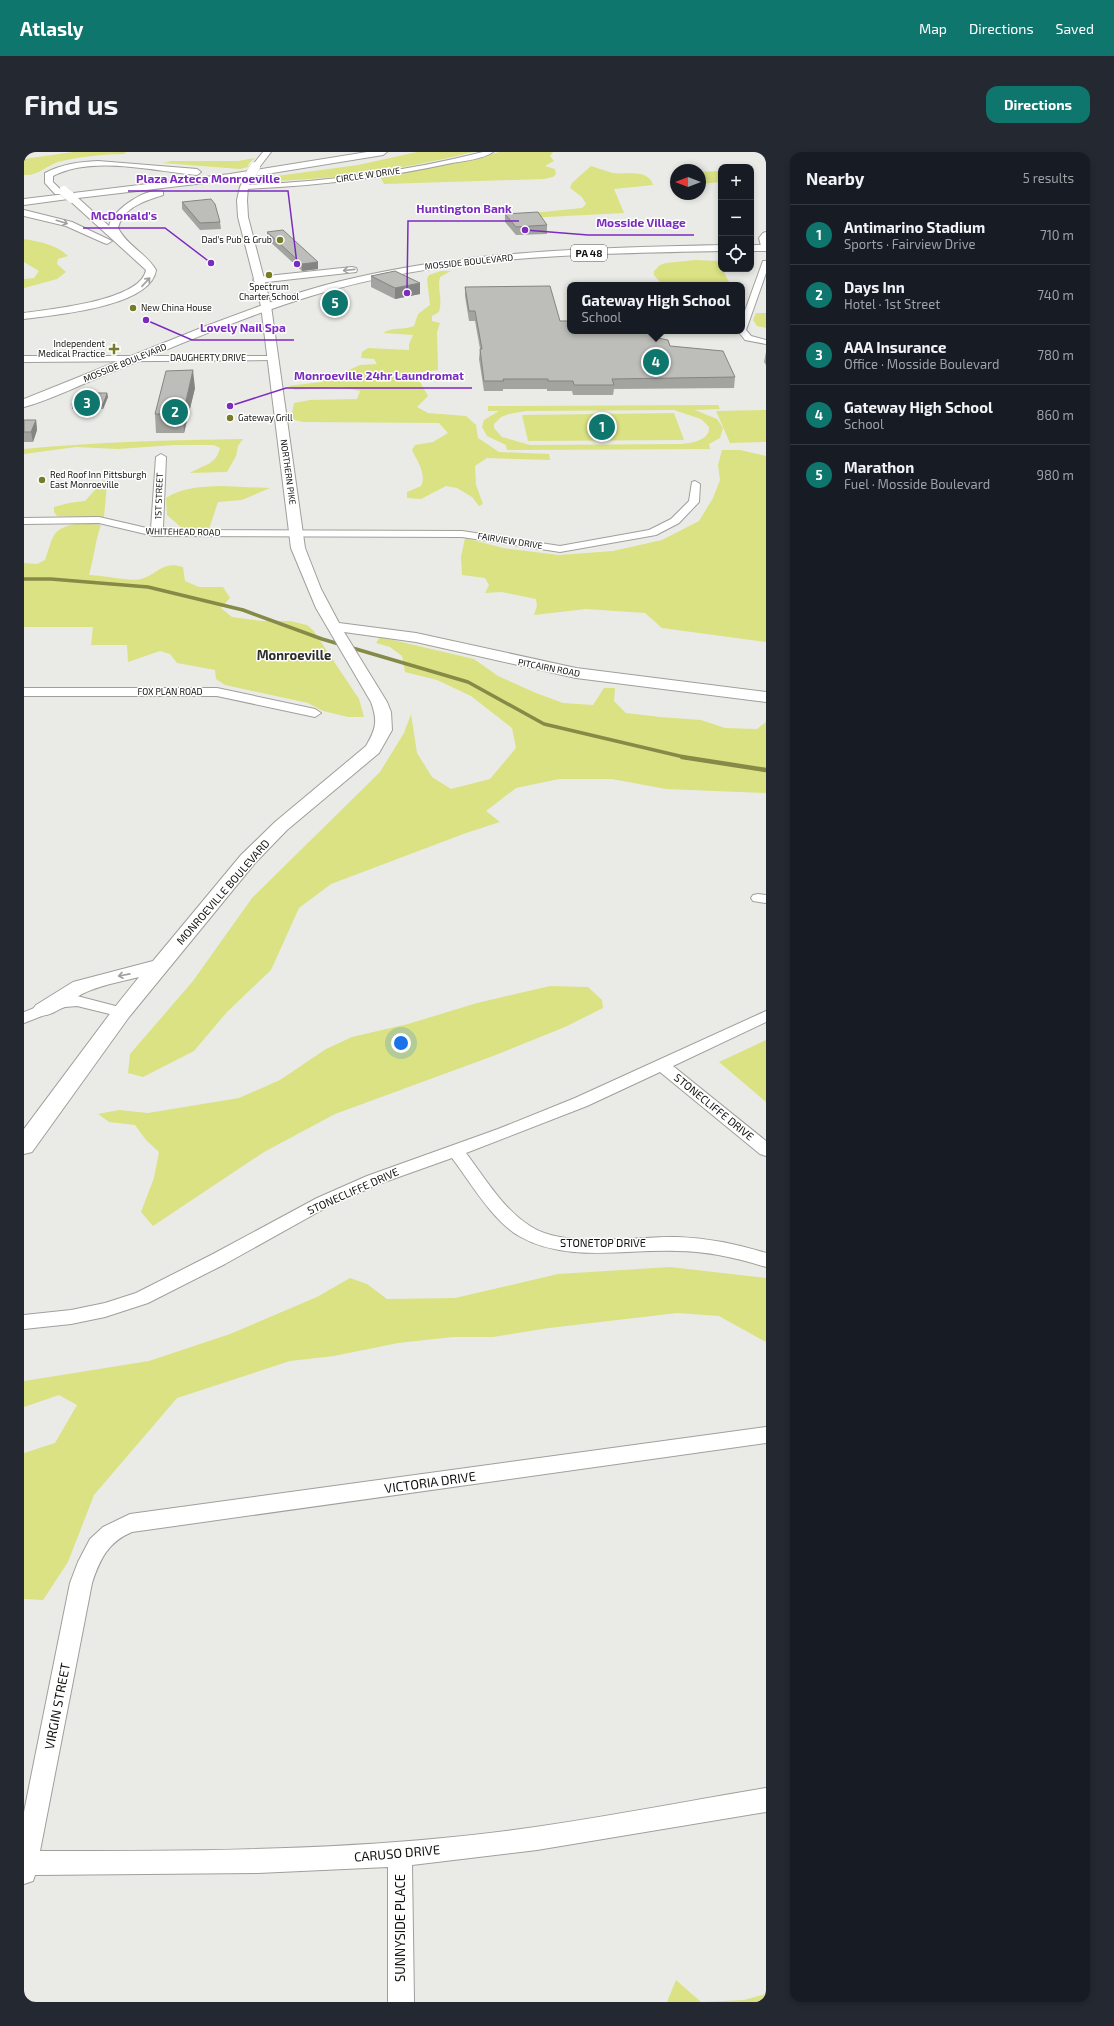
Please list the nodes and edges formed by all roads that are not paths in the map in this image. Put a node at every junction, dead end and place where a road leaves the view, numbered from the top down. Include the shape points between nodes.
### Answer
1 (266, 152) edge
2 (364, 152) edge
3 (383, 152) edge
4 (490, 152) edge
5 (252, 171) junction
6 (135, 174) dead end
7 (230, 177) junction
8 (125, 181) dead end
9 (244, 187) junction
10 (81, 192) junction
11 (65, 195) junction
12 (24, 198) edge
13 (24, 202) edge
14 (24, 213) edge
15 (766, 235) edge
16 (119, 240) junction
17 (107, 241) junction
18 (766, 247) edge
19 (718, 248) edge
20 (754, 248) edge
21 (457, 263) junction
22 (766, 263) edge
23 (258, 280) junction
24 (266, 306) junction
25 (24, 307) edge
26 (24, 316) edge
27 (745, 322) edge
28 (745, 334) edge
29 (766, 342) edge
30 (272, 358) junction
31 (24, 359) edge
32 (135, 359) junction
33 (24, 403) edge
34 (161, 457) dead end
35 (695, 484) dead end
36 (24, 521) edge
37 (296, 532) junction
38 (154, 533) junction
39 (335, 627) junction
40 (24, 692) edge
41 (766, 697) edge
42 (315, 713) dead end
43 (161, 965) junction
44 (43, 1010) junction
45 (122, 1012) junction
46 (766, 1016) edge
47 (24, 1018) edge
48 (662, 1064) junction
49 (24, 1146) edge
50 (455, 1150) junction
51 (766, 1150) edge
52 (766, 1260) edge
53 (24, 1322) edge
54 (766, 1436) edge
55 (99, 1542) joint
56 (766, 1800) edge
57 (400, 1854) junction
58 (25, 1866) edge
59 (401, 2002) edge

1 - 5 main road, NORTHERN PIKE
2 - 5 main road
3 - 7 main road
4 - 9 street, CIRCLE W DRIVE via 435,165 343,179 296,185
5 - 9 main road, NORTHERN PIKE
5 - 10 main road
5 - 11 main road via 184,171 118,160 88,160 67,164 50,173 48,181
6 - 11 main road via 136,170 131,166 119,163 77,164 62,170 55,177 55,182
7 - 13 main road
7 - 16 main road via 173,189 132,205 122,212 114,223
8 - 10 main road
9 - 23 main road, NORTHERN PIKE via 243,217
10 - 12 main road
11 - 16 main road
11 - 17 main road
14 -> 17 main road via 69,224
15 - 18 main road
26 -> 16 main road via 105,301 143,286 150,277 150,268
17 - 25 main road via 137,273 126,286 106,294
18 - 20 main road
19 - 21 main road, MOSSIDE BOULEVARD / PA 48 via 557,254
21 -> 23 main road via 383,267
21 - 24 main road, MOSSIDE BOULEVARD / PA 48 via 398,271 353,281
22 - 27 street
23 - 24 main road, NORTHERN PIKE
24 - 30 main road, NORTHERN PIKE
24 - 32 main road, MOSSIDE BOULEVARD / PA 48
28 - 29 street via 748,338
30 - 32 street, DAUGHERTY DRIVE
30 - 37 main road, NORTHERN PIKE
31 - 32 street, DAUGHERTY DRIVE
32 - 33 main road, MOSSIDE BOULEVARD / PA 48
34 - 38 street, 1ST STREET via 158,527
35 - 37 street, FAIRVIEW DRIVE via 694,502 675,521 652,533 560,549 462,534
36 - 38 street, WHITEHEAD ROAD via 99,520
37 - 38 street, WHITEHEAD ROAD
37 - 39 main road, NORTHERN PIKE via 298,548 312,585
39 - 41 main road, PITCAIRN ROAD via 370,629 589,675
39 - 43 main road, MONROEVILLE BOULEVARD via 379,702 384,721 380,739 360,762 262,844
40 - 42 street, FOX PLAN ROAD via 205,691
43 -> 44 main road via 80,987
43 - 45 main road, MONROEVILLE BOULEVARD
44 - 45 street via 63,1002 77,1001
44 - 47 street
45 - 49 main road, MONROEVILLE BOULEVARD
46 - 48 street, STONECLIFFE DRIVE
48 - 50 street, STONECLIFFE DRIVE via 581,1102
48 - 51 street, STONECLIFFE DRIVE
50 - 52 street, STONETOP DRIVE via 510,1219 524,1231 540,1239 572,1245 700,1245 742,1252
50 - 53 street, STONECLIFFE DRIVE via 323,1202 142,1298 78,1316
54 - 55 street, VICTORIA DRIVE via 130,1522 112,1530
55 - 58 street, VIRGIN STREET via 89,1559 81,1583
56 - 57 street, CARUSO DRIVE via 518,1841
57 - 58 street, CARUSO DRIVE via 298,1860
57 - 59 street, SUNNYSIDE PLACE

